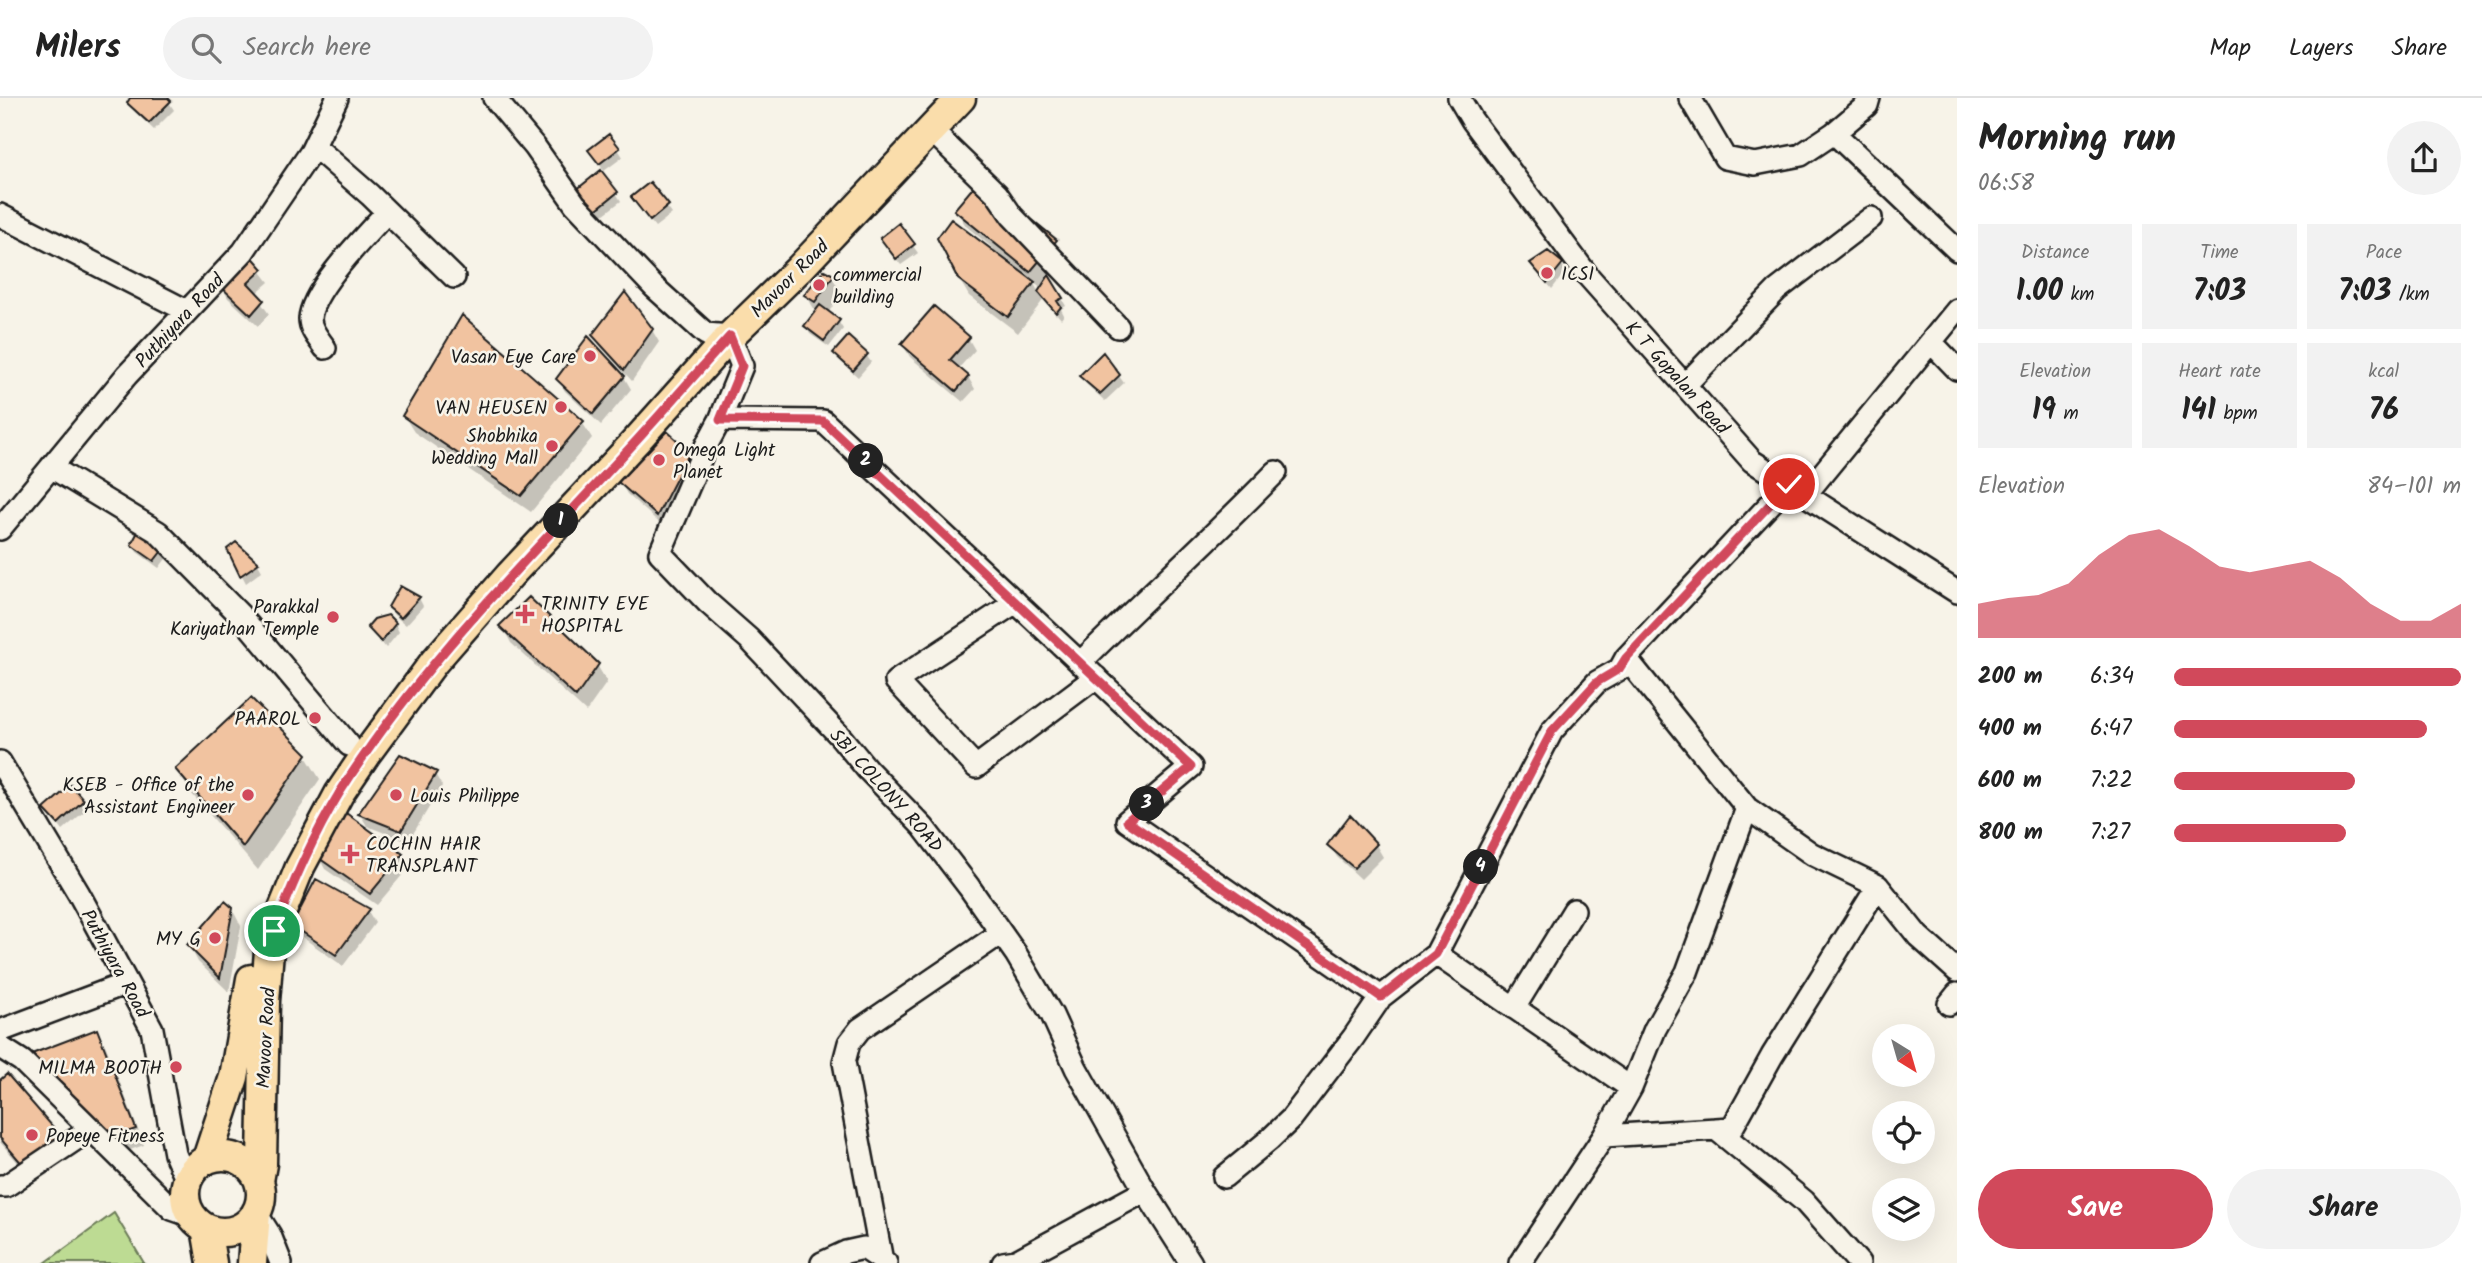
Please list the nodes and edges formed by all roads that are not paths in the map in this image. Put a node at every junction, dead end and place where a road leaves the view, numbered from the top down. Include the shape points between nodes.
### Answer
1 (337, 98) edge
2 (494, 98) edge
3 (936, 98) edge
4 (961, 98) edge
5 (1459, 98) edge
6 (1690, 98) edge
7 (1869, 98) edge
8 (931, 130) junction
9 (1834, 133) junction
10 (314, 146) junction
11 (387, 212) junction
12 (0, 215) edge
13 (1871, 218) dead end
14 (1957, 250) edge
15 (454, 277) dead end
16 (1957, 310) edge
17 (187, 311) junction
18 (1118, 327) dead end
19 (718, 335) junction
20 (1931, 342) junction
21 (325, 348) dead end
22 (1957, 369) edge
23 (1685, 385) junction
24 (720, 420) junction
25 (51, 467) junction
26 (1276, 472) dead end
27 (1797, 490) junction
28 (0, 528) edge
29 (1957, 592) edge
30 (1016, 602) junction
31 (1626, 658) junction
32 (1080, 663) junction
33 (1096, 677) junction
34 (349, 745) junction
35 (0, 762) edge
36 (1747, 808) junction
37 (1878, 886) junction
38 (1574, 910) dead end
39 (1001, 933) junction
40 (1436, 954) junction
41 (1957, 971) edge
42 (127, 983) junction
43 (1381, 997) junction
44 (1514, 1008) junction
45 (0, 1031) edge
46 (0, 1047) edge
47 (1631, 1088) junction
48 (91, 1129) junction
49 (1717, 1129) junction
50 (1604, 1136) junction
51 (207, 1159) junction
52 (1223, 1177) dead end
53 (187, 1181) junction
54 (259, 1181) junction
55 (0, 1186) edge
56 (1145, 1191) junction
57 (256, 1213) junction
58 (199, 1222) junction
59 (884, 1262) edge
60 (212, 1263) edge
61 (252, 1263) edge
62 (281, 1263) edge
63 (822, 1263) edge
64 (1003, 1263) edge
65 (1191, 1263) edge
66 (1520, 1263) edge
67 (1859, 1263) edge

1 - 10 street, Puthiyara Road
2 - 19 street via 575,204 654,287
3 - 19 main road, Mavoor Road
4 - 8 main road, Mavoor Road
5 - 23 street, K T Gopalan Road via 1588,276
6 - 9 street via 1724,158 1755,164 1801,155
7 - 9 street via 1867,105
8 - 18 street via 997,194 1012,216
8 - 19 main road, Mavoor Road via 800,268
9 - 14 street
10 - 11 street
10 - 17 street, Puthiyara Road via 243,252
11 - 15 street
11 - 21 street via 334,272 317,301 310,318
12 - 17 street
13 - 23 street via 1777,290
16 - 20 street
17 - 25 street, Puthiyara Road
19 - 24 street, SBI COLONY ROAD via 742,366
19 - 34 main road, Mavoor Road via 624,428 454,611
19 - 54 main road, Mavoor Road via 637,440 434,662 339,794 300,867 269,951
20 - 22 street
20 - 27 street
23 - 27 street, K T Gopalan Road via 1752,461
24 - 30 street via 823,421
24 - 39 street, SBI COLONY ROAD via 660,553 749,639 923,827
25 - 28 street, Puthiyara Road
25 - 34 street via 158,531 240,615
26 - 32 street
27 - 29 street, K T Gopalan Road
27 - 31 street
30 - 32 street
30 - 33 street via 896,681 976,767
31 - 36 street
31 - 40 street via 1552,731
32 - 33 street
33 - 43 street via 1191,767 1127,821
34 - 51 main road, Mavoor Road via 285,858 258,924 244,1031
35 - 42 street, Puthiyara Road
36 - 37 street via 1812,854
36 - 47 street via 1687,972 1655,1030
37 - 41 street via 1918,936
37 - 49 street via 1732,1128
38 - 44 street
39 - 56 street, SBI COLONY ROAD via 1052,1016
39 - 59 street via 860,1029 849,1043 844,1062
40 - 43 street
40 - 44 street
42 - 45 street
42 - 53 street, Puthiyara Road via 152,1029 175,1154
43 - 52 street via 1291,1119
44 - 47 street
46 - 48 street via 22,1061
47 - 50 street
48 - 55 street
48 - 58 street via 172,1209
49 - 50 street
49 - 67 street via 1804,1201
50 - 66 street
51 - 53 main road, Mavoor Road
51 - 54 main road via 235,1157 250,1166
53 - 58 main road via 186,1202
54 - 57 main road, Mavoor Road
56 - 64 street via 1016,1261
56 - 65 street, SBI COLONY ROAD
57 - 58 main road via 235,1230 218,1232
57 - 61 main road, Mavoor Road
57 - 62 street
58 - 60 main road
59 - 63 street via 864,1248

